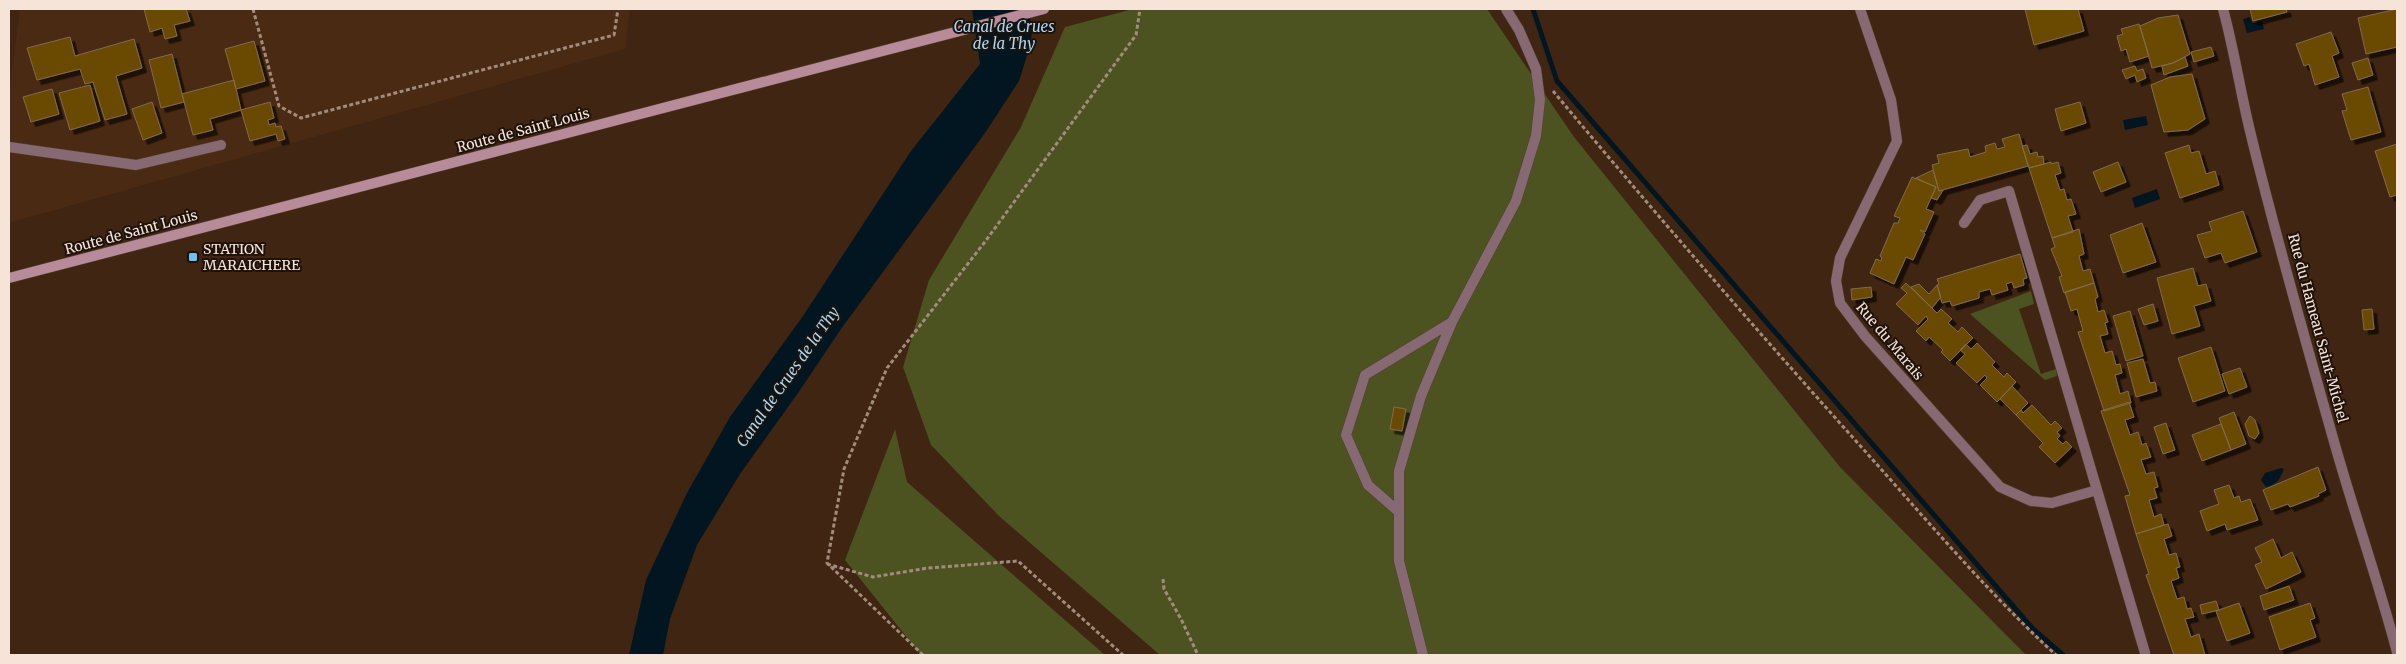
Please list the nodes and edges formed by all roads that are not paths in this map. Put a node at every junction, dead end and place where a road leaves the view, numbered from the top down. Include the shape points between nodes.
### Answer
1 (1044, 9) edge
2 (1506, 9) edge
3 (1860, 9) edge
4 (2222, 9) edge
5 (221, 145) dead end
6 (9, 147) edge
7 (1964, 223) dead end
8 (9, 278) edge
9 (1452, 322) junction
10 (2098, 490) junction
11 (1399, 512) junction
12 (2397, 652) edge
13 (2145, 653) dead end
14 (1423, 655) edge

1 - 8 main road, Route de Saint Louis
2 - 9 street via 1536,69 1540,100 1536,136 1516,202
3 - 10 street, Rue du Marais via 1892,100 1897,141 1840,258 1836,281 1840,303 1865,336 2000,487 2031,501 2052,503
4 - 12 street, Rue du Hameau Saint-Michel via 2261,172 2334,440
5 - 6 street via 136,165
7 - 10 street via 1980,200 2010,191
9 - 11 street via 1421,396 1398,471
9 - 11 street via 1365,375 1346,435 1368,485
10 - 13 street
11 - 14 street via 1399,561

